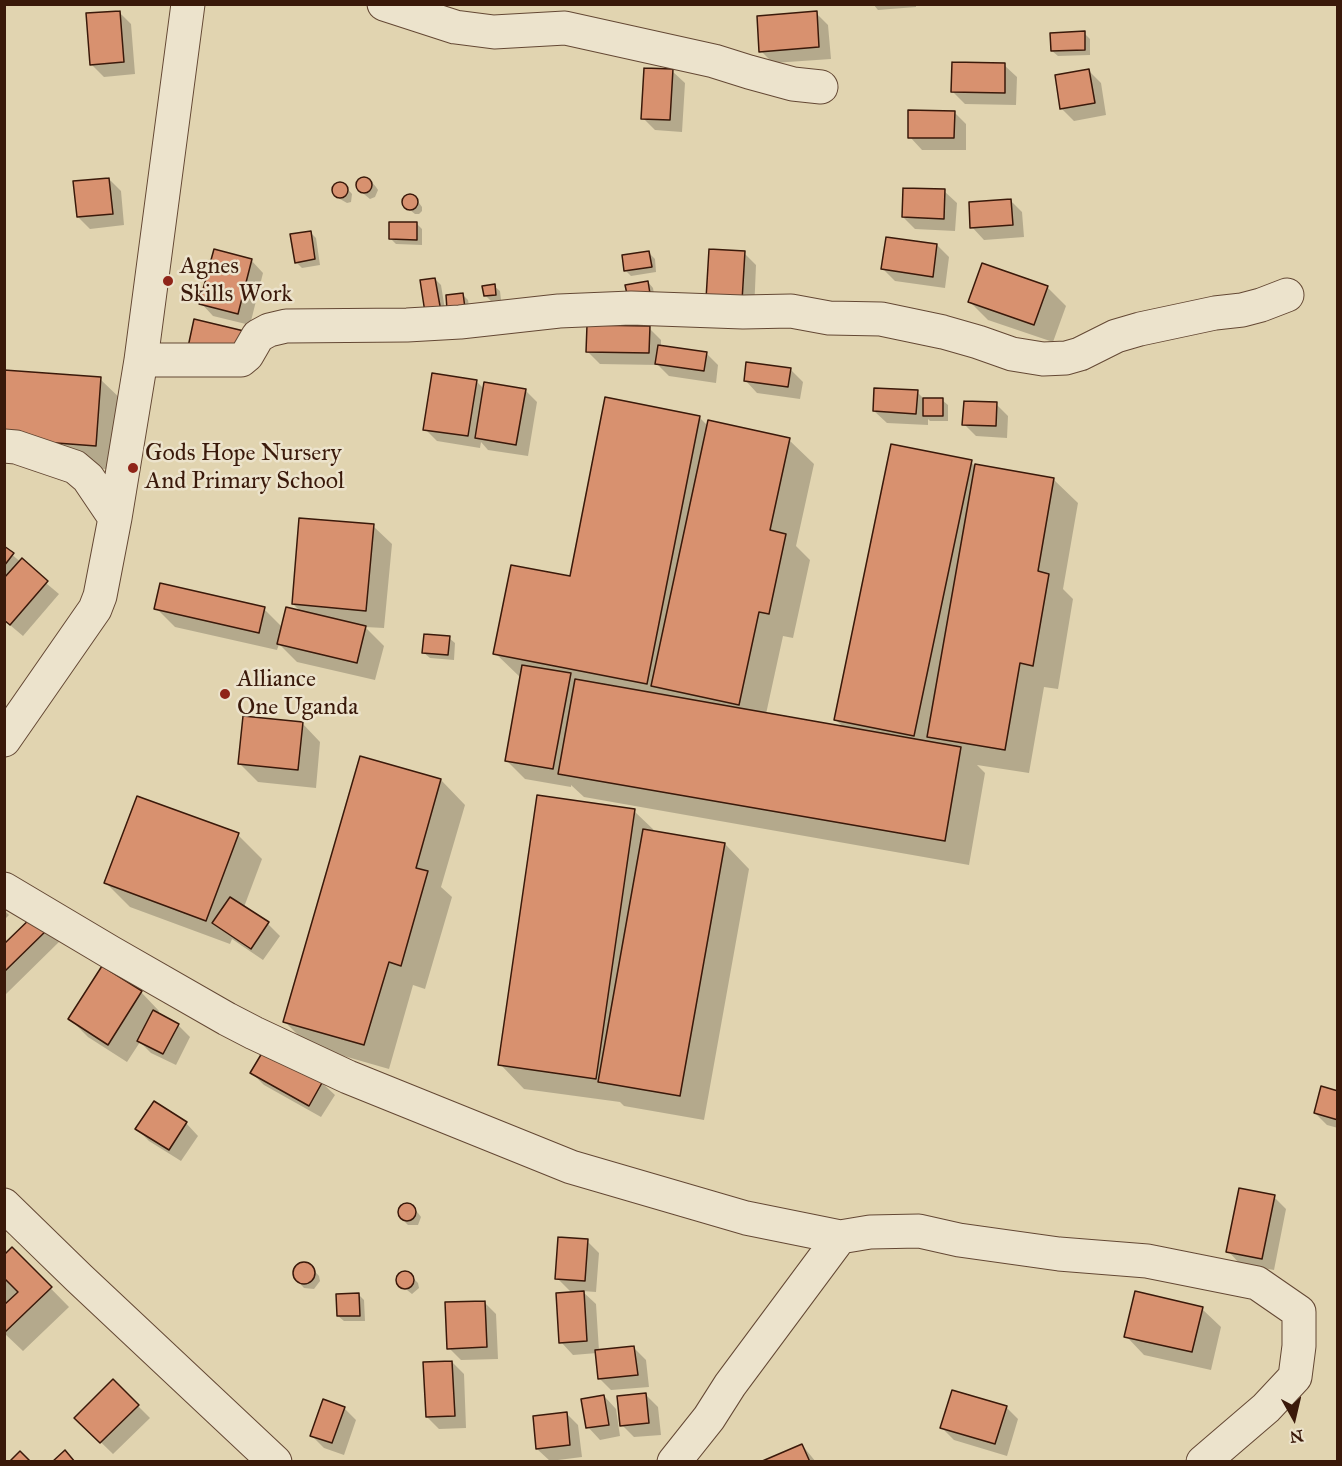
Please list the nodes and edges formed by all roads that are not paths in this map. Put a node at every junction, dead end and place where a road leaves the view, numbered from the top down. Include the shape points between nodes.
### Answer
1 (188, 4) edge
2 (384, 4) edge
3 (822, 87) dead end
4 (1287, 295) dead end
5 (141, 360) junction
6 (4, 446) edge
7 (115, 518) junction
8 (4, 740) edge
9 (4, 889) edge
10 (4, 1205) edge
11 (840, 1237) junction
12 (275, 1461) edge
13 (674, 1461) edge
14 (1203, 1461) edge

1 - 5 street
2 - 3 street via 455,27 519,32 565,28 714,61 793,84
4 - 5 street via 1242,310 1140,329 1066,358 1012,354 943,332 880,319 829,318 791,311 631,308 407,325 286,326 258,336 241,360
5 - 7 street
6 - 7 street via 75,467 88,478
7 - 8 street via 98,602
9 - 11 street via 236,1023 348,1077 571,1167 746,1218
10 - 12 street
11 - 13 street
11 - 14 street via 919,1231 1059,1254 1147,1261 1257,1283 1299,1312 1295,1377 1266,1408

